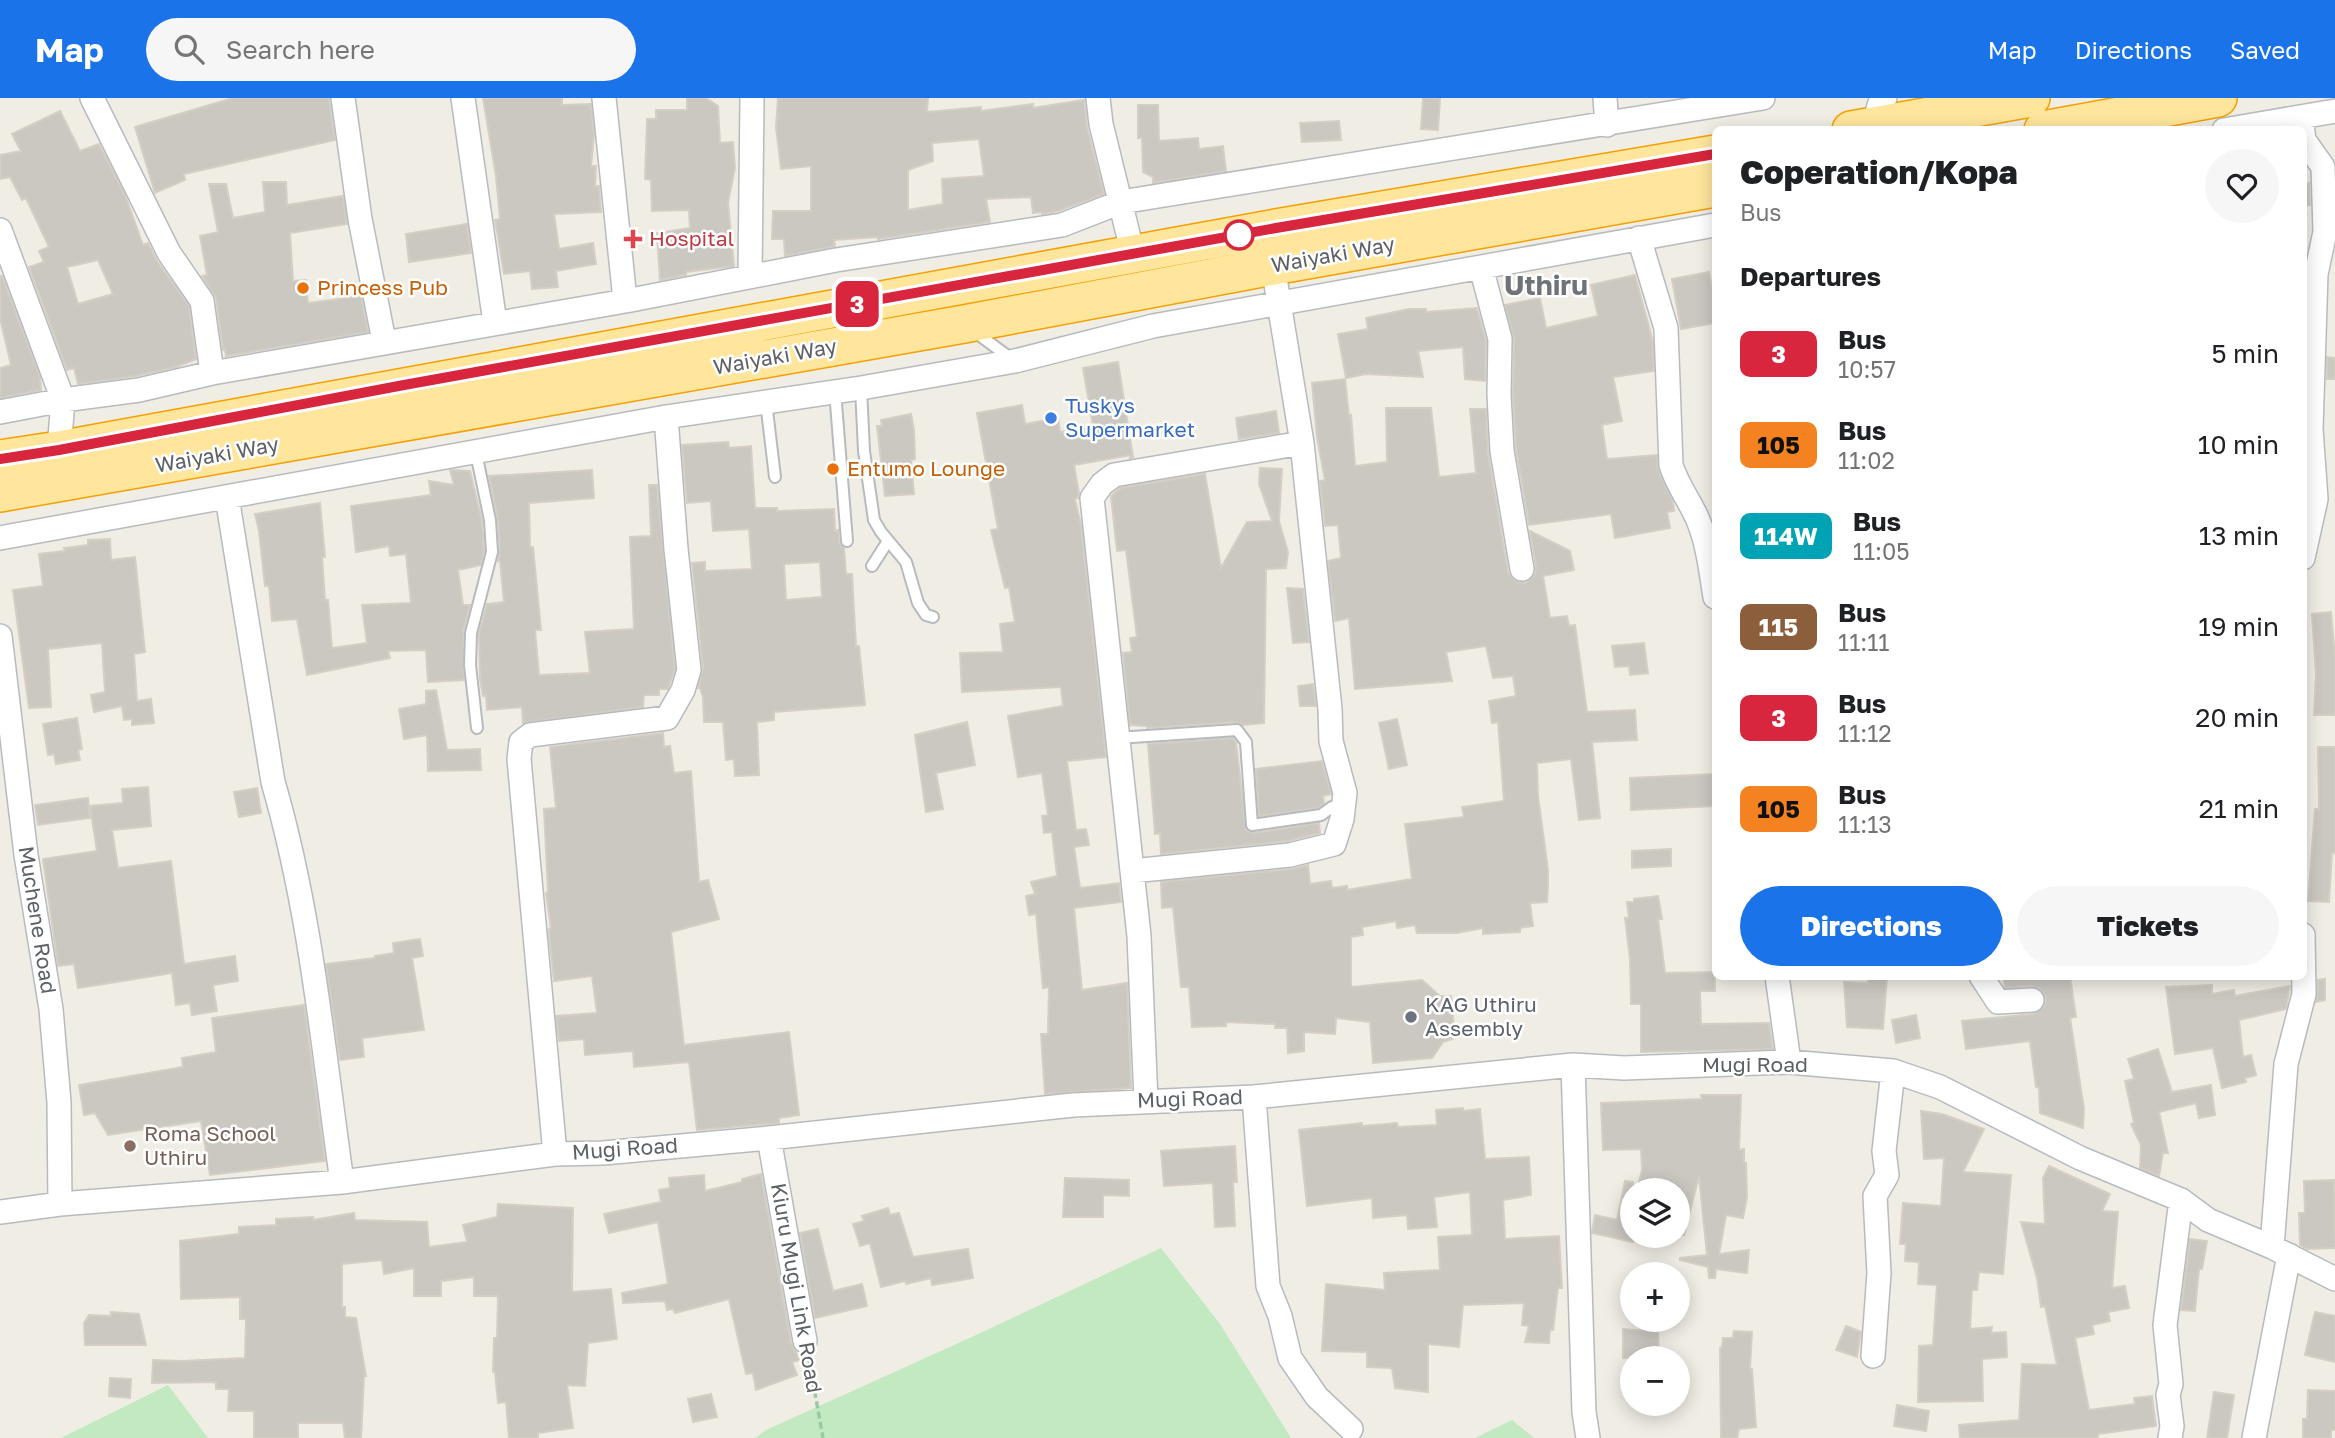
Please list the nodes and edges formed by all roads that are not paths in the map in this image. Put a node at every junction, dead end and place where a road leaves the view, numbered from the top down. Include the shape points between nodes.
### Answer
1 (92, 98) edge
2 (343, 98) edge
3 (463, 98) edge
4 (604, 98) edge
5 (752, 98) edge
6 (1098, 98) edge
7 (1605, 98) edge
8 (1763, 98) edge
9 (2031, 98) edge
10 (2218, 98) edge
11 (2335, 111) edge
12 (2301, 117) junction
13 (1870, 118) edge
14 (1607, 125) junction
15 (2065, 126) edge
16 (2248, 126) edge
17 (2302, 126) edge
18 (2307, 144) edge
19 (1712, 155) edge
20 (1712, 189) edge
21 (1121, 202) junction
22 (1712, 226) edge
23 (0, 230) edge
24 (1639, 238) junction
25 (1133, 254) junction
26 (1273, 266) junction
27 (1481, 267) junction
28 (750, 276) junction
29 (625, 300) junction
30 (1278, 304) junction
31 (495, 323) junction
32 (964, 324) junction
33 (384, 341) junction
34 (1015, 361) junction
35 (212, 373) junction
36 (861, 388) junction
37 (835, 391) junction
38 (63, 400) junction
39 (765, 402) junction
40 (0, 412) edge
41 (666, 417) junction
42 (1302, 443) junction
43 (59, 450) junction
44 (476, 453) junction
45 (0, 459) edge
46 (775, 477) dead end
47 (0, 493) edge
48 (227, 497) junction
49 (0, 538) edge
50 (2307, 540) edge
51 (847, 541) dead end
52 (888, 541) junction
53 (872, 566) dead end
54 (1522, 569) dead end
55 (1712, 580) edge
56 (933, 617) dead end
57 (0, 636) edge
58 (477, 728) dead end
59 (1117, 738) junction
60 (1332, 807) dead end
61 (1132, 871) junction
62 (1778, 980) edge
63 (1984, 980) edge
64 (2304, 980) edge
65 (2032, 1000) dead end
66 (1789, 1062) junction
67 (1573, 1065) junction
68 (1893, 1071) junction
69 (1254, 1097) junction
70 (1146, 1101) junction
71 (769, 1138) junction
72 (555, 1154) junction
73 (342, 1182) junction
74 (2181, 1200) junction
75 (60, 1204) junction
76 (0, 1212) edge
77 (2280, 1251) junction
78 (2335, 1279) edge
79 (805, 1341) road end
80 (1873, 1356) dead end
81 (1351, 1429) dead end
82 (1588, 1438) edge
83 (2170, 1438) edge
84 (2254, 1438) edge

1 - 35 street via 169,253 202,301
2 - 33 street
3 - 31 street
4 - 29 street
5 - 28 street
6 - 21 street
7 - 14 street
8 - 14 street
9 - 13 highway
10 - 15 highway
11 - 12 street
12 - 16 street
12 - 17 street
14 - 21 street
18 - 50 street via 2323,167 2325,232 2316,274 2311,429 2316,499
19 - 25 highway, Waiyaki Way
20 - 26 highway, Waiyaki Way
21 - 25 street
21 - 28 street via 1062,225
22 - 24 street
23 - 38 street
24 - 27 street
24 - 55 street via 1666,328 1671,465 1704,535
25 - 43 highway, Waiyaki Way
26 - 30 street
26 - 32 highway, Waiyaki Way
27 - 30 street
27 - 54 street via 1500,339 1502,451
28 - 29 street
29 - 31 street
30 - 34 street via 1153,326
30 - 42 street
31 - 33 street
32 - 34 lane
32 - 47 highway, Waiyaki Way
33 - 35 street
34 - 36 street
35 - 38 street via 139,390
36 - 37 street
36 - 52 lane via 871,507
37 - 39 street
37 - 51 lane
38 - 40 street
38 - 43 street
39 - 41 street
39 - 46 lane
41 - 44 street
41 - 72 street via 689,670 682,690 667,718 530,735 522,742 519,759
42 - 59 street via 1114,475 1092,498
42 - 61 street via 1331,741 1345,793 1334,844 1290,855
43 - 45 highway, Waiyaki Way
44 - 48 street
44 - 58 lane via 492,552 471,633
48 - 49 street
48 - 73 street via 271,771 305,912
52 - 53 lane
52 - 56 lane via 910,569 921,608
57 - 75 street, Muchene Road via 26,855 51,1009 59,1102
59 - 60 lane via 1237,730 1247,742 1252,825 1321,815
59 - 61 street
61 - 70 street
62 - 66 street
63 - 65 street via 1998,1002
64 - 77 street via 2286,1063
66 - 67 street, Mugi Road via 1624,1069
66 - 68 street, Mugi Road
67 - 69 street, Mugi Road
67 - 82 street
68 - 74 street, Mugi Road via 1940,1087 2080,1158
68 - 80 street via 1884,1151 1887,1175 1875,1196 1879,1273
69 - 70 street, Mugi Road
69 - 81 street via 1268,1286 1290,1358 1317,1397
70 - 71 street, Mugi Road
71 - 72 street, Mugi Road
71 - 79 street, Kiuru Mugi Link Road
72 - 73 street, Mugi Road
73 - 75 street, Mugi Road
74 - 77 street, Mugi Road via 2208,1220
74 - 83 street via 2165,1325
75 - 76 street, Mugi Road
77 - 78 street, Mugi Road
77 - 84 street

